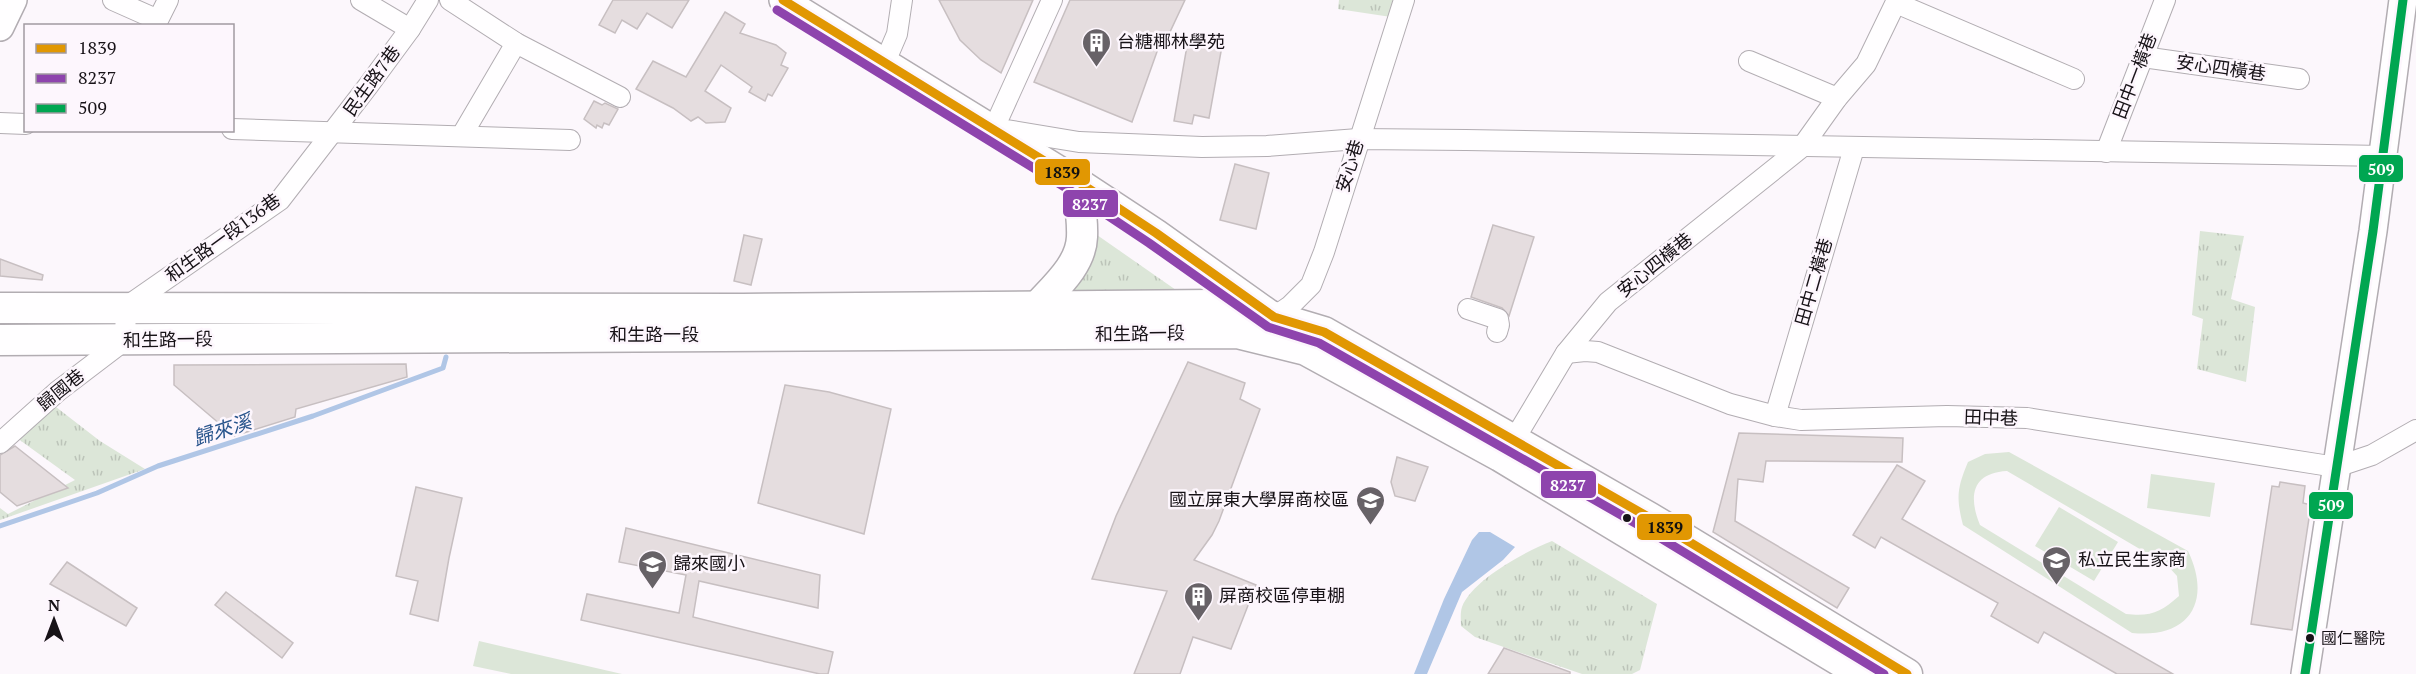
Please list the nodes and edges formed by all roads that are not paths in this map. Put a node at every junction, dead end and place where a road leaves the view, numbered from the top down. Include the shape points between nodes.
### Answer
1 (13, 0) edge
2 (113, 0) edge
3 (168, 0) edge
4 (361, 0) edge
5 (428, 0) edge
6 (450, 0) edge
7 (783, 0) edge
8 (902, 0) edge
9 (1052, 0) edge
10 (1404, 0) edge
11 (2164, 0) edge
12 (2403, 0) edge
13 (1897, 2) edge
14 (0, 27) edge
15 (410, 29) junction
16 (516, 43) junction
17 (2143, 57) junction
18 (1749, 61) dead end
19 (885, 62) junction
20 (2074, 80) dead end
21 (2299, 80) dead end
22 (620, 97) dead end
23 (1837, 98) junction
24 (0, 123) edge
25 (24, 124) edge
26 (994, 128) junction
27 (234, 129) edge
28 (334, 132) junction
29 (462, 135) junction
30 (1358, 139) junction
31 (570, 140) dead end
32 (1802, 147) junction
33 (1854, 148) junction
34 (2106, 152) junction
35 (2383, 156) junction
36 (1077, 181) junction
37 (1037, 307) junction
38 (0, 308) edge
39 (126, 308) junction
40 (1467, 309) dead end
41 (1274, 317) junction
42 (1497, 332) dead end
43 (0, 340) edge
44 (125, 340) junction
45 (1306, 350) junction
46 (1566, 353) junction
47 (1775, 416) junction
48 (2416, 430) edge
49 (0, 442) edge
50 (1507, 448) junction
51 (2336, 467) junction
52 (1862, 674) edge
53 (1907, 674) edge
54 (2305, 674) edge

1 - 14 street
2 - 3 street via 158,20
4 - 15 street, 民生路7巷
5 - 15 street, 民生路7巷
6 - 16 street
7 - 19 street
8 - 19 street via 897,34
9 - 26 street
10 - 30 street, 安心巷
11 - 17 street, 田中一橫巷
12 - 35 street
13 - 20 street, 安心四橫巷
13 - 23 street, 安心四橫巷 via 1866,64
15 - 28 street, 民生路7巷
16 - 22 street
16 - 29 street
17 - 21 street, 安心四橫巷
17 - 34 street, 田中一橫巷
18 - 23 street
19 - 26 street
23 - 32 street, 安心四橫巷
24 - 25 street
26 - 30 street via 1079,142 1202,147
26 - 36 street
27 - 28 street
28 - 29 street
28 - 39 street, 和生路一段136巷 via 280,200
29 - 31 street
30 - 32 street
30 - 41 street, 安心巷 via 1311,285
32 - 33 street
32 - 46 street, 安心四橫巷 via 1608,302
33 - 34 street
33 - 47 street, 田中二橫巷
34 - 35 street
35 - 51 street
36 - 37 main road via 1082,238 1079,253 1067,274
36 - 41 street
37 - 39 main road, 和生路一段
37 - 41 main road, 和生路一段 via 1213,305
38 - 39 main road, 和生路一段
39 - 44 street
40 - 42 street via 1498,319
41 - 45 street
41 - 50 main road, 和生路一段 via 1324,332
43 - 44 main road, 和生路一段
44 - 45 main road, 和生路一段 via 1237,333
44 - 49 street, 歸國巷
45 - 50 main road, 和生路一段
46 - 47 street, 田中巷 via 1598,352 1730,404
46 - 50 street, 安心四橫巷
47 - 51 street, 田中巷 via 1801,420 2027,418
48 - 51 street, 田中巷 via 2372,455
50 - 52 main road
50 - 53 main road via 1732,566
51 - 54 street

